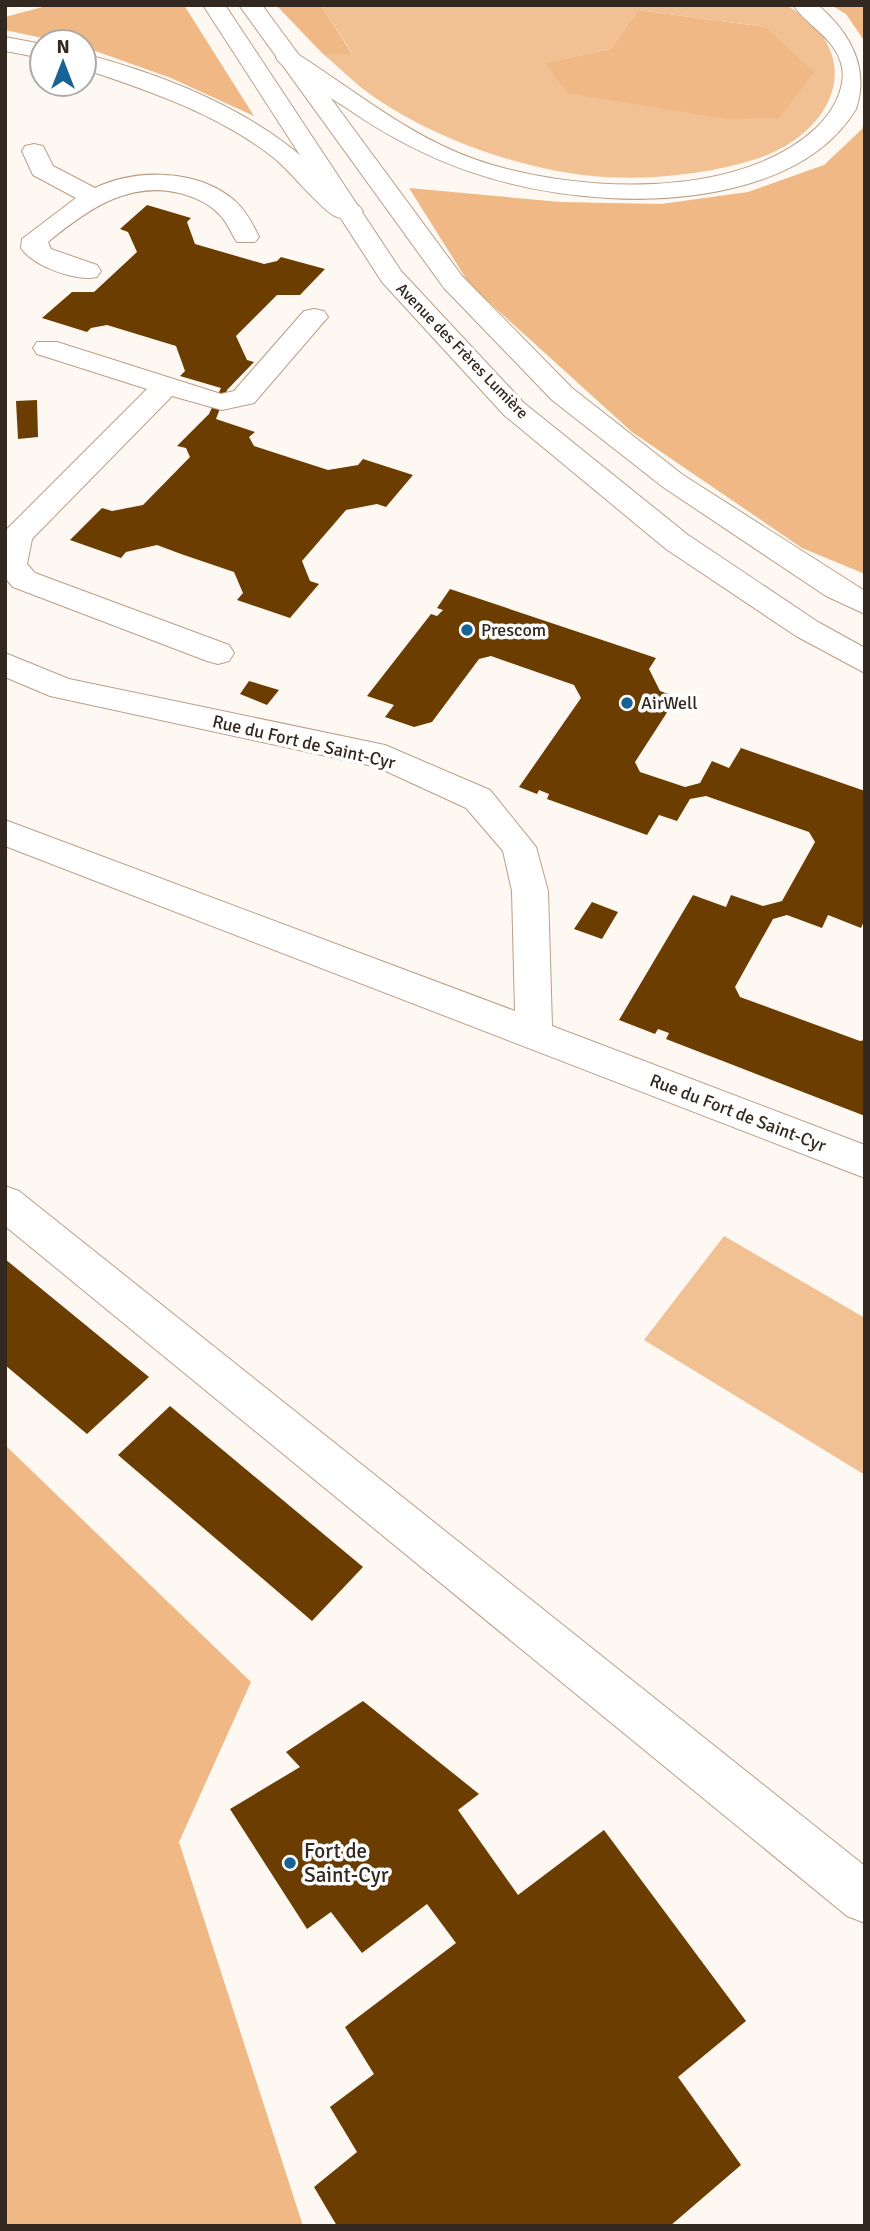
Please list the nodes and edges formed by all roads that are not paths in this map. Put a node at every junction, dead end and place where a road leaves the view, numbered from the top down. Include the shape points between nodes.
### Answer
1 (214, 5) edge
2 (250, 5) edge
3 (804, 5) edge
4 (5, 44) edge
5 (28, 48) edge
6 (288, 58) junction
7 (98, 66) edge
8 (34, 151) dead end
9 (94, 197) junction
10 (350, 211) junction
11 (246, 237) dead end
12 (34, 248) junction
13 (7, 254) dead end
14 (88, 271) dead end
15 (314, 317) dead end
16 (47, 348) dead end
17 (166, 386) junction
18 (9, 546) edge
19 (865, 604) edge
20 (218, 653) dead end
21 (865, 662) edge
22 (5, 664) edge
23 (5, 832) edge
24 (534, 1034) junction
25 (865, 1162) edge
26 (5, 1203) edge
27 (865, 1898) edge

1 - 10 main road, Avenue des Frères Lumière
2 - 6 main road
3 - 6 main road via 838,35 853,63 853,91 842,118 806,148 772,166 722,182 649,191 576,188 494,173 428,151
4 - 5 main road
6 - 19 main road via 453,282 562,394 673,481
7 - 10 main road via 200,104 262,138 303,170 342,210
8 - 9 main road via 41,170
9 - 11 main road via 138,181 177,182 233,209
9 - 12 main road via 75,206 36,239
10 - 21 main road, Avenue des Frères Lumière via 391,276 514,409 677,542
12 - 13 main road
12 - 14 main road via 41,255
15 - 17 main road via 244,397 219,402
16 - 17 main road
17 - 18 main road
18 - 20 main road via 11,566 24,580
22 - 24 main road, Rue du Fort de Saint-Cyr via 61,688 385,757 478,799 519,846 530,891
23 - 24 main road, Rue du Fort de Saint-Cyr
24 - 25 main road, Rue du Fort de Saint-Cyr
26 - 27 main road

